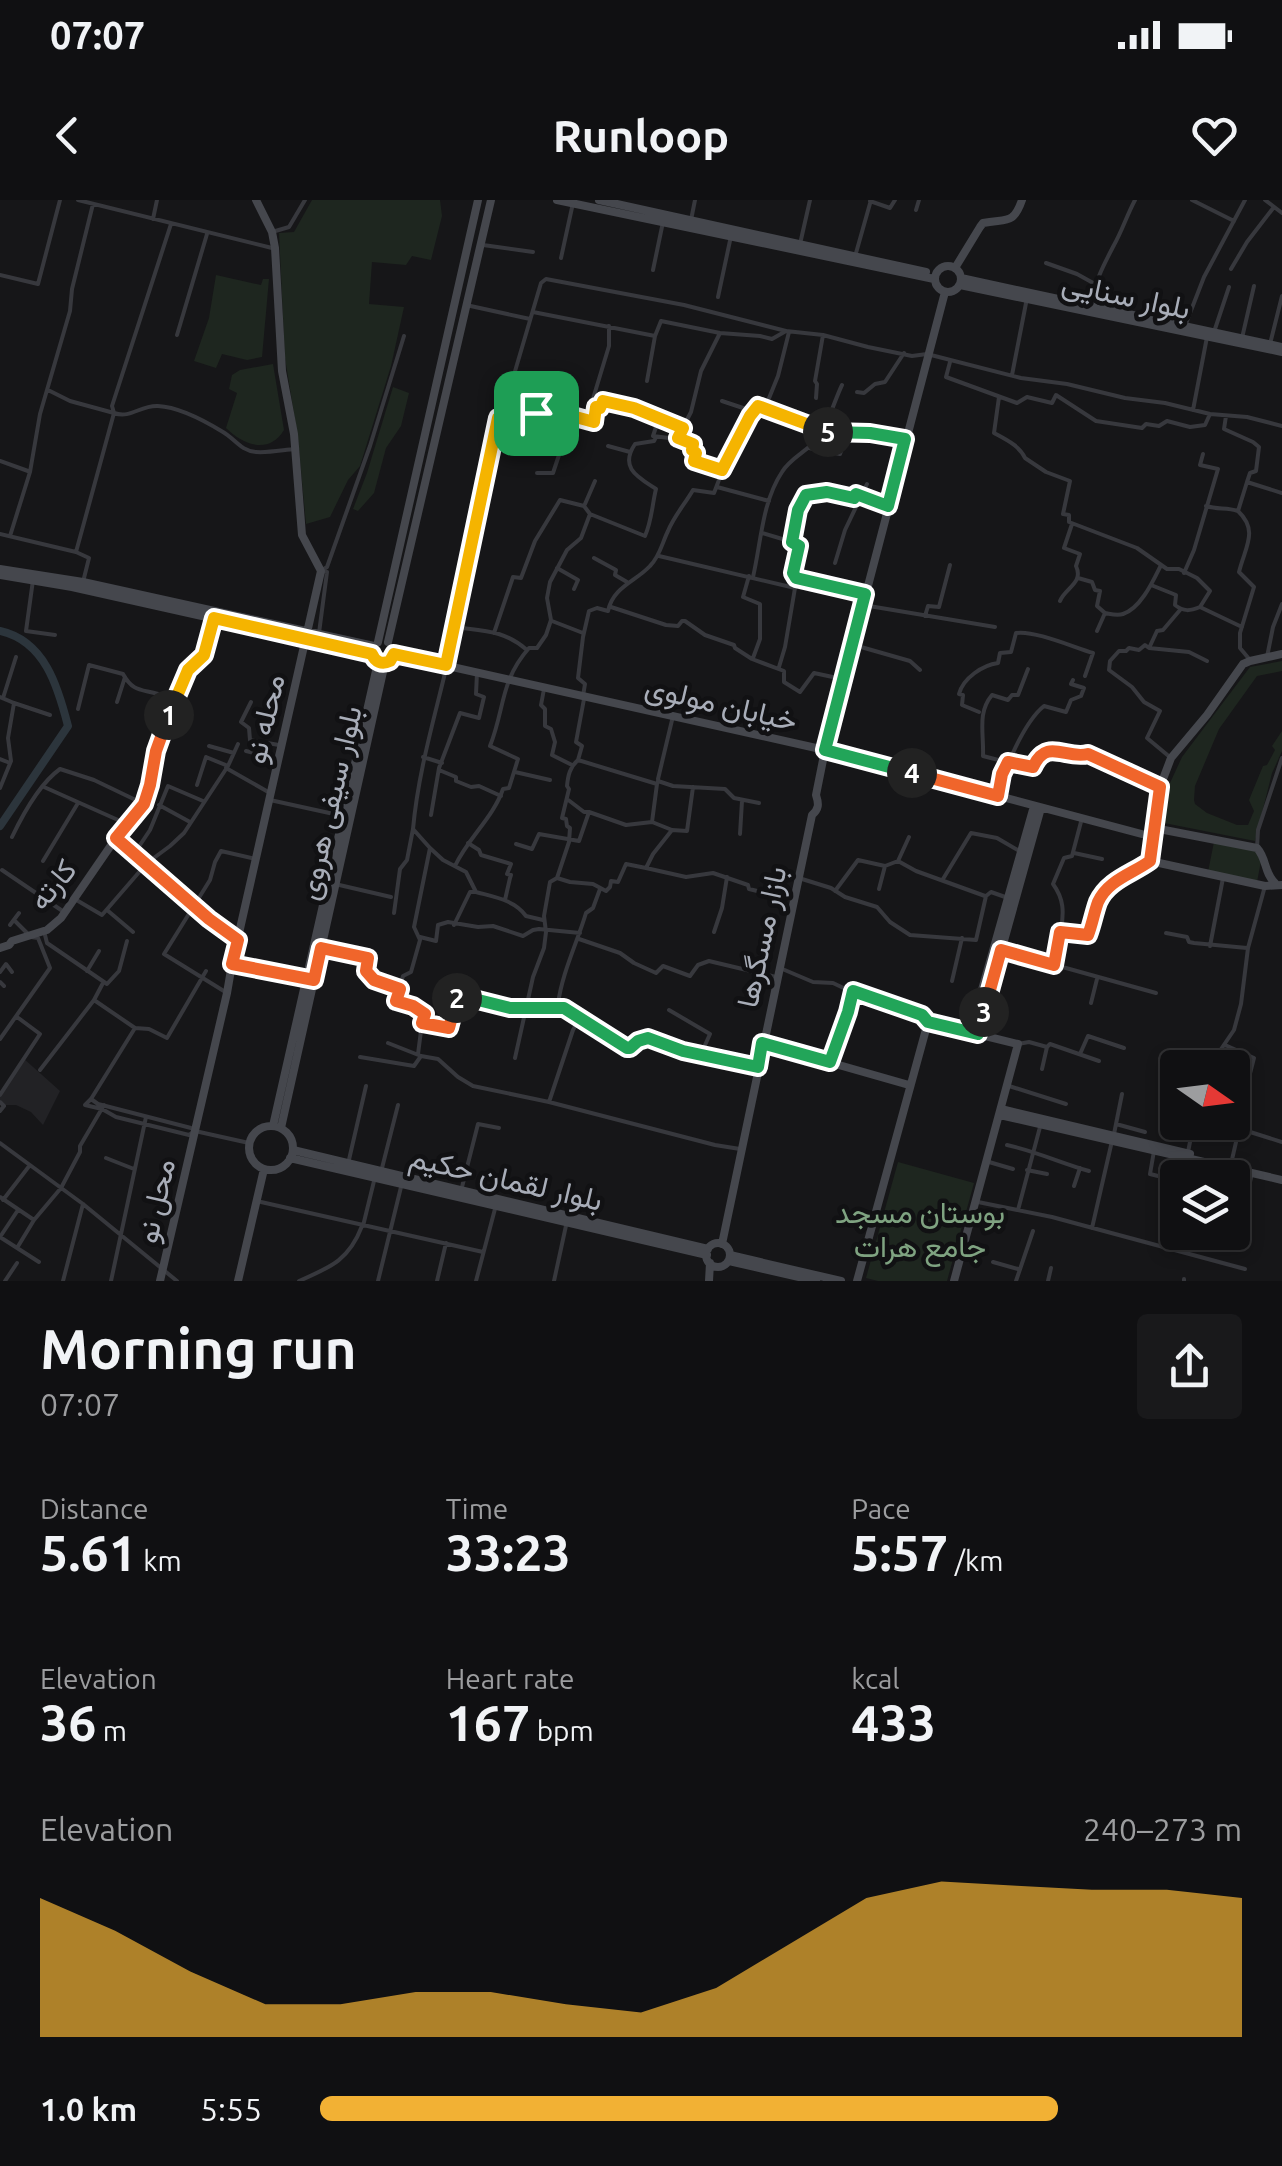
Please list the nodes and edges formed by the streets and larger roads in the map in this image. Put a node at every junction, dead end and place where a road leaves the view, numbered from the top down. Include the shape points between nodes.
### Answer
1 (60, 200) edge
2 (78, 200) edge
3 (114, 200) edge
4 (157, 200) edge
5 (256, 200) edge
6 (305, 200) edge
7 (478, 200) edge
8 (490, 200) edge
9 (556, 200) edge
10 (599, 200) edge
11 (649, 200) edge
12 (695, 200) edge
13 (810, 200) edge
14 (870, 200) edge
15 (894, 200) edge
16 (919, 200) edge
17 (1022, 200) edge
18 (1135, 200) edge
19 (1192, 200) edge
20 (1245, 200) edge
21 (1265, 200) edge
22 (93, 204) junction
23 (573, 204) junction
24 (1274, 208) junction
25 (112, 209) junction
26 (916, 210) dead end
27 (1282, 213) edge
28 (647, 215) junction
29 (153, 219) junction
30 (663, 222) junction
31 (690, 222) junction
32 (1234, 222) junction
33 (170, 224) junction
34 (208, 232) junction
35 (272, 232) junction
36 (731, 236) junction
37 (480, 245) junction
38 (800, 245) junction
39 (275, 248) junction
40 (533, 252) dead end
41 (855, 257) junction
42 (561, 258) dead end
43 (1046, 263) dead end
44 (955, 268) junction
45 (1230, 269) dead end
46 (652, 270) dead end
47 (0, 274) edge
48 (935, 277) junction
49 (960, 282) junction
50 (1095, 284) junction
51 (1254, 286) dead end
52 (1229, 287) dead end
53 (944, 292) junction
54 (1282, 296) edge
55 (718, 297) dead end
56 (1026, 298) junction
57 (466, 305) junction
58 (1091, 309) junction
59 (531, 316) junction
60 (609, 326) junction
61 (1184, 326) junction
62 (448, 332) junction
63 (787, 332) junction
64 (177, 334) dead end
65 (720, 334) junction
66 (823, 334) junction
67 (1211, 334) junction
68 (459, 335) junction
69 (404, 336) dead end
70 (654, 336) junction
71 (1242, 338) junction
72 (1270, 344) junction
73 (1282, 350) edge
74 (904, 353) junction
75 (927, 354) junction
76 (950, 361) junction
77 (1012, 375) junction
78 (648, 381) dead end
79 (842, 384) dead end
80 (48, 390) junction
81 (857, 392) dead end
82 (999, 397) junction
83 (816, 398) dead end
84 (722, 402) dead end
85 (596, 407) junction
86 (765, 408) junction
87 (1193, 410) junction
88 (753, 411) junction
89 (114, 413) junction
90 (1210, 414) junction
91 (572, 416) junction
92 (1226, 416) junction
93 (498, 418) junction
94 (659, 418) junction
95 (1282, 426) edge
96 (683, 428) junction
97 (824, 432) junction
98 (847, 433) junction
99 (656, 436) junction
100 (678, 438) junction
101 (905, 439) junction
102 (608, 446) dead end
103 (809, 448) junction
104 (295, 449) junction
105 (630, 452) junction
106 (1203, 454) dead end
107 (0, 461) edge
108 (722, 470) junction
109 (30, 472) junction
110 (537, 473) dead end
111 (594, 481) dead end
112 (1247, 482) junction
113 (1282, 482) edge
114 (867, 484) dead end
115 (717, 487) junction
116 (1281, 493) edge
117 (862, 497) junction
118 (416, 499) junction
119 (769, 501) junction
120 (584, 506) junction
121 (888, 506) junction
122 (1206, 506) junction
123 (1238, 510) junction
124 (590, 514) junction
125 (1072, 524) junction
126 (762, 533) junction
127 (0, 534) edge
128 (10, 536) junction
129 (792, 542) junction
130 (76, 552) junction
131 (658, 556) junction
132 (594, 558) dead end
133 (835, 563) dead end
134 (950, 565) dead end
135 (1161, 565) junction
136 (557, 568) junction
137 (321, 571) junction
138 (0, 572) edge
139 (1184, 573) junction
140 (751, 577) junction
141 (34, 578) junction
142 (1078, 578) junction
143 (796, 579) junction
144 (83, 582) junction
145 (627, 582) junction
146 (1151, 585) junction
147 (794, 588) junction
148 (574, 589) dead end
149 (865, 594) junction
150 (1060, 601) dead end
151 (1282, 604) edge
152 (863, 605) junction
153 (609, 606) junction
154 (1200, 607) junction
155 (1180, 610) junction
156 (1105, 613) junction
157 (214, 614) junction
158 (925, 616) junction
159 (550, 620) junction
160 (455, 627) junction
161 (995, 628) dead end
162 (1242, 628) junction
163 (1098, 631) dead end
164 (494, 632) junction
165 (319, 633) junction
166 (584, 633) junction
167 (54, 635) dead end
168 (307, 635) junction
169 (854, 644) junction
170 (378, 646) junction
171 (1149, 648) junction
172 (527, 650) junction
173 (394, 654) junction
174 (1282, 654) edge
175 (16, 657) dead end
176 (1267, 657) junction
177 (752, 659) junction
178 (1250, 660) junction
179 (1207, 661) dead end
180 (382, 663) junction
181 (447, 665) junction
182 (779, 668) junction
183 (1028, 669) dead end
184 (920, 670) dead end
185 (477, 672) junction
186 (1086, 676) dead end
187 (125, 678) junction
188 (507, 679) junction
189 (842, 679) junction
190 (1073, 680) dead end
191 (545, 688) junction
192 (584, 696) junction
193 (2, 697) edge
194 (117, 702) dead end
195 (173, 702) junction
196 (252, 702) dead end
197 (14, 703) junction
198 (78, 709) dead end
199 (981, 713) junction
200 (50, 715) dead end
201 (672, 716) junction
202 (0, 718) edge
203 (10, 720) junction
204 (0, 740) edge
205 (9, 740) junction
206 (238, 744) dead end
207 (209, 746) dead end
208 (282, 746) junction
209 (825, 750) junction
210 (246, 751) dead end
211 (234, 753) junction
212 (424, 757) junction
213 (1171, 758) junction
214 (1282, 758) edge
215 (0, 759) edge
216 (279, 759) junction
217 (578, 760) junction
218 (442, 762) junction
219 (1008, 762) junction
220 (10, 764) junction
221 (572, 765) junction
222 (227, 767) junction
223 (439, 770) junction
224 (514, 771) junction
225 (550, 780) dead end
226 (658, 782) junction
227 (197, 785) dead end
228 (44, 786) junction
229 (694, 787) junction
230 (1160, 787) junction
231 (0, 788) edge
232 (1270, 788) junction
233 (1282, 791) edge
234 (501, 796) junction
235 (998, 796) junction
236 (270, 797) junction
237 (567, 798) junction
238 (742, 800) junction
239 (203, 801) junction
240 (78, 803) junction
241 (758, 803) dead end
242 (144, 804) junction
243 (159, 805) junction
244 (1037, 807) junction
245 (589, 812) junction
246 (431, 815) dead end
247 (347, 816) junction
248 (1082, 818) junction
249 (190, 822) junction
250 (652, 822) junction
251 (128, 824) junction
252 (413, 830) junction
253 (672, 830) junction
254 (1154, 832) junction
255 (740, 834) dead end
256 (12, 837) dead end
257 (116, 838) junction
258 (570, 838) junction
259 (909, 838) dead end
260 (468, 843) junction
261 (516, 844) dead end
262 (430, 848) junction
263 (1257, 848) junction
264 (1021, 852) junction
265 (1074, 852) junction
266 (134, 854) junction
267 (256, 859) junction
268 (1102, 859) dead end
269 (43, 861) dead end
270 (898, 861) junction
271 (1150, 861) junction
272 (147, 863) junction
273 (455, 866) junction
274 (885, 866) junction
275 (646, 868) junction
276 (2, 870) edge
277 (1267, 874) junction
278 (727, 877) junction
279 (557, 878) junction
280 (797, 878) junction
281 (1223, 878) junction
282 (943, 879) junction
283 (335, 884) junction
284 (1279, 884) edge
285 (1265, 886) junction
286 (600, 889) junction
287 (879, 889) dead end
288 (835, 891) junction
289 (476, 892) junction
290 (986, 896) junction
291 (391, 897) dead end
292 (74, 898) junction
293 (1008, 898) junction
294 (504, 900) junction
295 (794, 900) junction
296 (194, 906) junction
297 (107, 910) junction
298 (19, 913) dead end
299 (65, 913) junction
300 (394, 913) dead end
301 (545, 920) junction
302 (454, 925) junction
303 (545, 929) junction
304 (44, 931) junction
305 (133, 932) dead end
306 (714, 932) dead end
307 (1060, 932) junction
308 (1166, 934) dead end
309 (30, 936) junction
310 (580, 936) junction
311 (420, 937) junction
312 (962, 938) junction
313 (17, 940) junction
314 (238, 940) junction
315 (127, 941) dead end
316 (1210, 946) junction
317 (0, 948) edge
318 (321, 948) junction
319 (1248, 948) junction
320 (1001, 950) junction
321 (99, 952) dead end
322 (232, 964) junction
323 (1054, 965) junction
324 (87, 971) junction
325 (206, 971) dead end
326 (0, 972) edge
327 (12, 972) dead end
328 (778, 972) junction
329 (1098, 977) junction
330 (202, 979) junction
331 (310, 980) junction
332 (952, 980) dead end
333 (103, 982) junction
334 (400, 989) junction
335 (853, 991) junction
336 (227, 993) junction
337 (1156, 993) dead end
338 (94, 1000) junction
339 (1091, 1003) dead end
340 (558, 1006) junction
341 (527, 1007) junction
342 (668, 1010) dead end
343 (17, 1016) junction
344 (580, 1018) junction
345 (928, 1022) junction
346 (422, 1023) junction
347 (135, 1028) junction
348 (3, 1031) edge
349 (974, 1033) junction
350 (0, 1039) edge
351 (388, 1042) dead end
352 (762, 1043) junction
353 (1018, 1044) junction
354 (1225, 1045) junction
355 (1047, 1047) junction
356 (1124, 1048) dead end
357 (1221, 1050) edge
358 (1236, 1050) edge
359 (701, 1054) junction
360 (1080, 1054) junction
361 (419, 1055) junction
362 (360, 1056) dead end
363 (516, 1058) dead end
364 (1099, 1061) dead end
365 (830, 1062) junction
366 (758, 1067) junction
367 (1042, 1068) dead end
368 (40, 1070) dead end
369 (909, 1085) junction
370 (1008, 1085) junction
371 (366, 1086) dead end
372 (1122, 1094) dead end
373 (0, 1098) edge
374 (91, 1099) junction
375 (549, 1102) junction
376 (1066, 1104) dead end
377 (398, 1105) dead end
378 (103, 1107) junction
379 (0, 1111) edge
380 (1001, 1112) junction
381 (145, 1121) junction
382 (1116, 1124) junction
383 (1040, 1125) junction
384 (277, 1127) junction
385 (499, 1128) dead end
386 (194, 1131) junction
387 (1145, 1132) dead end
388 (1250, 1132) edge
389 (1113, 1139) junction
390 (1190, 1140) edge
391 (1282, 1142) edge
392 (249, 1143) junction
393 (1, 1144) edge
394 (1006, 1145) dead end
395 (740, 1149) junction
396 (1033, 1151) junction
397 (1154, 1151) junction
398 (1188, 1154) junction
399 (292, 1156) junction
400 (106, 1158) dead end
401 (1214, 1160) edge
402 (987, 1161) junction
403 (348, 1164) junction
404 (30, 1165) junction
405 (1080, 1168) junction
406 (1250, 1169) edge
407 (135, 1170) junction
408 (266, 1170) junction
409 (1013, 1170) dead end
410 (1028, 1170) junction
411 (1089, 1170) dead end
412 (1252, 1173) junction
413 (1047, 1174) dead end
414 (378, 1175) junction
415 (1160, 1176) edge
416 (1282, 1178) edge
417 (402, 1180) junction
418 (1250, 1182) edge
419 (1074, 1186) dead end
420 (61, 1188) junction
421 (461, 1191) junction
422 (2, 1198) edge
423 (262, 1202) junction
424 (977, 1202) junction
425 (83, 1204) junction
426 (496, 1206) junction
427 (18, 1210) junction
428 (1018, 1210) junction
429 (567, 1219) junction
430 (34, 1220) junction
431 (363, 1226) junction
432 (1092, 1228) junction
433 (1034, 1231) dead end
434 (391, 1233) junction
435 (0, 1237) edge
436 (122, 1237) junction
437 (446, 1243) junction
438 (722, 1244) junction
439 (17, 1248) junction
440 (482, 1252) junction
441 (709, 1256) junction
442 (727, 1260) junction
443 (38, 1262) dead end
444 (993, 1262) dead end
445 (17, 1263) dead end
446 (1051, 1268) dead end
447 (1018, 1269) junction
448 (1245, 1269) dead end
449 (163, 1270) junction
450 (805, 1277) edge
451 (6, 1281) edge
452 (63, 1281) edge
453 (111, 1281) edge
454 (160, 1281) edge
455 (177, 1281) edge
456 (241, 1281) edge
457 (299, 1281) edge
458 (378, 1281) edge
459 (436, 1281) edge
460 (476, 1281) edge
461 (554, 1281) edge
462 (712, 1281) edge
463 (816, 1281) edge
464 (840, 1281) edge
465 (858, 1281) edge
466 (954, 1281) edge
467 (1016, 1281) edge
468 (1048, 1281) edge

1 - 47 street via 38,284
2 - 22 street
3 - 25 street
4 - 29 street
5 - 35 street
6 - 35 street via 289,227
7 - 62 street
8 - 37 street
9 - 23 street
10 - 28 street
11 - 28 street
12 - 31 street
13 - 38 street
14 - 15 street via 890,208
14 - 41 street
16 - 26 street
17 - 44 street via 1012,219 980,227
18 - 50 street
19 - 32 street
20 - 32 street
21 - 24 street
22 - 25 street
22 - 80 street
23 - 28 street
23 - 42 street
24 - 27 street
24 - 45 street
25 - 29 street
28 - 30 street
28 - 31 street
29 - 33 street
30 - 36 street
30 - 46 street
31 - 38 street
32 - 61 street
33 - 34 street
33 - 89 street
34 - 39 street
34 - 64 street
35 - 39 street
36 - 48 street
36 - 55 street
37 - 40 street
37 - 57 street
38 - 41 street
39 - 104 street via 282,371
41 - 48 street
43 - 50 street
44 - 48 street via 945,266
44 - 49 street
48 - 53 street
49 - 53 street
49 - 56 street, بلوار سنایی
49 - 58 street, بلوار سنایی
50 - 58 street
51 - 71 street
52 - 67 street
53 - 75 street, بازار مسگرها
54 - 72 street
56 - 58 street, بلوار سنایی
56 - 77 street
57 - 59 street
57 - 68 street
58 - 61 street, بلوار سنایی
58 - 67 street, بلوار سنایی
59 - 60 street
59 - 63 street via 546,279 684,304
59 - 93 street
60 - 70 street
60 - 85 street
61 - 67 street, بلوار سنایی
62 - 68 street
62 - 118 street
63 - 65 street via 772,340
63 - 66 street
63 - 86 street
65 - 70 street via 661,321
65 - 96 street
66 - 74 street
66 - 83 street
67 - 71 street, بلوار سنایی
67 - 73 street, بلوار سنایی
67 - 87 street
68 - 118 street
69 - 137 street
70 - 78 street
71 - 72 street, بلوار سنایی
72 - 73 street, بلوار سنایی
74 - 75 street
74 - 81 street via 884,382
75 - 76 street
75 - 101 street, بازار مسگرها
76 - 77 street
76 - 82 street via 946,377
77 - 87 street
79 - 97 street
80 - 89 street
80 - 109 street
82 - 90 street via 1052,403 1056,396 1096,420 1142,428 1167,421 1205,425
82 - 125 street via 994,433 1046,472 1070,481 1063,514
84 - 88 street
85 - 91 street via 594,422
85 - 94 street via 603,401
86 - 88 street
86 - 97 street
87 - 90 street
88 - 108 street
89 - 104 street via 159,406 183,412 254,452
89 - 130 street
90 - 92 street
91 - 93 street via 538,411 530,422
91 - 110 street via 552,474
92 - 95 street
92 - 112 street via 1224,429 1259,447
93 - 160 street
94 - 96 street
94 - 99 street
96 - 100 street
97 - 98 street
97 - 103 street
98 - 101 street
98 - 103 street via 840,454
99 - 100 street
99 - 105 street
100 - 108 street via 693,444 696,462
101 - 121 street, بازار مسگرها
102 - 105 street
103 - 119 street via 781,473
104 - 137 street via 302,535
105 - 124 street via 630,468 656,489 645,536
106 - 122 street via 1200,465 1218,468
107 - 109 street
108 - 115 street
109 - 128 street
111 - 120 street
112 - 116 street
112 - 123 street
113 - 116 street
114 - 117 street
115 - 119 street
115 - 131 street via 712,494 693,490
117 - 121 street
117 - 129 street via 806,495
117 - 133 street
118 - 170 street
119 - 126 street
120 - 124 street
120 - 164 street via 560,500 522,578 513,577
121 - 149 street, بازار مسگرها
122 - 123 street
122 - 139 street
123 - 162 street via 1250,530 1238,572 1254,586
124 - 136 street
125 - 135 street via 1138,548
125 - 142 street via 1064,548 1080,554
126 - 129 street
126 - 140 street
127 - 128 street
128 - 130 street
129 - 143 street via 799,546
130 - 144 street via 89,558
131 - 140 street
131 - 145 street
132 - 145 street
134 - 158 street via 940,608 928,606
135 - 139 street
135 - 146 street
136 - 148 street via 578,580
136 - 159 street via 547,598
137 - 165 street via 327,572
137 - 168 street, محله نو
138 - 141 street
139 - 154 street via 1210,591
140 - 147 street
140 - 177 street via 743,598 760,604 760,639
141 - 144 street
141 - 157 street
141 - 167 street via 26,631
142 - 150 street
142 - 156 street via 1100,591 1097,606
143 - 147 street
143 - 149 street
144 - 157 street
145 - 153 street
146 - 155 street via 1176,595
146 - 156 street via 1123,614
147 - 182 street
149 - 152 street, بازار مسگرها
151 - 176 street
152 - 158 street
152 - 169 street, بازار مسگرها
153 - 166 street via 590,611
153 - 177 street via 666,625 685,621
154 - 155 street
154 - 162 street
155 - 171 street
156 - 163 street
157 - 168 street
157 - 195 street, کارته via 204,655 188,670
158 - 161 street
159 - 166 street
159 - 172 street via 538,648
160 - 164 street
160 - 181 street
162 - 178 street via 1240,648
164 - 172 street
165 - 168 street
165 - 170 street
166 - 192 street via 578,678
168 - 170 street
168 - 208 street, محله نو
169 - 184 street
169 - 189 street, بازار مسگرها
170 - 173 street via 394,648
170 - 180 street
171 - 179 street
171 - 213 street via 1119,651 1109,670 1160,711 1146,738
172 - 188 street
173 - 180 street
173 - 181 street, خیابان مولوی
174 - 176 street
175 - 193 street
176 - 178 street
177 - 182 street
178 - 213 street
180 - 247 street, بلوار سیفی هروی
181 - 185 street, خیابان مولوی
181 - 212 street
182 - 189 street via 784,682 800,692 814,673
183 - 199 street via 1018,696 992,695
185 - 188 street, خیابان مولوی
185 - 218 street via 476,694 484,698 479,718 460,713
186 - 199 street via 1094,654 1020,631 1011,652 1000,653 998,663 961,686 962,705
187 - 194 street
187 - 195 street via 145,694
187 - 198 street via 89,664
188 - 191 street, خیابان مولوی
188 - 224 street via 490,746 518,759
189 - 209 street, بازار مسگرها
190 - 219 street via 1084,688 1081,696 1066,712 1044,706 1036,712
191 - 192 street, خیابان مولوی
191 - 221 street via 541,705 554,736 552,755
192 - 201 street, خیابان مولوی
192 - 217 street
193 - 197 street
195 - 242 street, کارته
196 - 208 street via 241,719 250,740
197 - 200 street
197 - 203 street
199 - 219 street via 982,756
201 - 209 street, خیابان مولوی
201 - 226 street
202 - 203 street
203 - 205 street
204 - 205 street
205 - 220 street
206 - 211 street
207 - 211 street
208 - 216 street, محله نو
209 - 235 street, خیابان مولوی
209 - 280 street, بازار مسگرها via 819,802
210 - 216 street
211 - 222 street
212 - 218 street
212 - 252 street
213 - 230 street
214 - 232 street
215 - 220 street
216 - 236 street, محله نو
217 - 221 street
217 - 226 street
218 - 223 street
219 - 230 street via 1029,768 1043,753 1088,754
219 - 235 street
220 - 231 street
221 - 237 street
222 - 227 street via 206,757
222 - 236 street
222 - 239 street
223 - 234 street
223 - 246 street
224 - 225 street
224 - 234 street
226 - 229 street
226 - 250 street
228 - 240 street
228 - 242 street via 60,769
228 - 256 street
229 - 238 street via 724,789
229 - 253 street via 687,832
230 - 254 street
232 - 233 street
232 - 263 street
234 - 260 street
235 - 244 street, خیابان مولوی
236 - 247 street
236 - 267 street, محله نو
237 - 245 street
237 - 258 street via 562,818
238 - 241 street
238 - 255 street
239 - 243 street via 168,786
239 - 249 street
240 - 251 street
240 - 269 street
242 - 251 street, کارته
243 - 249 street
243 - 266 street
244 - 248 street, خیابان مولوی
244 - 264 street
244 - 320 street
245 - 250 street via 626,825
245 - 258 street via 579,841
247 - 283 street, بلوار سیفی هروی
247 - 331 street, بلوار سیفی هروی
248 - 254 street, خیابان مولوی
248 - 265 street
249 - 272 street
250 - 253 street
251 - 257 street, کارته
252 - 262 street
252 - 300 street
253 - 275 street
254 - 263 street, خیابان مولوی
254 - 271 street
257 - 266 street
257 - 292 street, کارته
258 - 261 street via 539,834 532,849
258 - 279 street
259 - 270 street
260 - 273 street
260 - 294 street via 481,855 511,864
262 - 273 street
262 - 311 street via 414,927
263 - 277 street
264 - 282 street via 970,833
264 - 293 street
265 - 268 street
265 - 307 street via 1052,885 1064,908
266 - 272 street
267 - 296 street via 221,851
267 - 314 street, محله نو
270 - 274 street
270 - 282 street
271 - 281 street
271 - 307 street via 1107,890 1088,935
272 - 296 street
272 - 297 street
273 - 289 street
274 - 287 street
274 - 288 street via 858,860
275 - 278 street
275 - 286 street via 626,864 618,882
276 - 299 street
277 - 284 street
277 - 285 street
278 - 295 street
278 - 306 street
279 - 286 street
279 - 301 street via 550,882
280 - 288 street
280 - 295 street, بازار مسگرها
281 - 285 street
281 - 316 street
282 - 290 street
283 - 291 street
283 - 318 street, بلوار سیفی هروی
284 - 285 street
285 - 319 street
286 - 310 street
288 - 312 street via 877,907 910,935
289 - 294 street
289 - 302 street
290 - 293 street
290 - 312 street via 976,940
292 - 297 street via 102,915
292 - 299 street, کارته
293 - 349 street
294 - 301 street
295 - 328 street, بازار مسگرها
296 - 314 street
296 - 330 street via 164,954
297 - 305 street
298 - 309 street via 12,923
299 - 304 street, کارته
301 - 303 street
302 - 303 street via 493,926 523,936
302 - 311 street via 438,926 436,940
303 - 310 street
303 - 341 street
304 - 309 street, کارته
304 - 324 street via 47,943
307 - 323 street
308 - 316 street
309 - 313 street, کارته
310 - 328 street via 656,973 662,966 690,976 710,961
310 - 340 street
311 - 334 street
312 - 332 street
313 - 317 street, کارته
313 - 343 street via 38,938 50,968
314 - 322 street, محله نو
315 - 333 street via 119,971
316 - 319 street
318 - 331 street, بلوار سیفی هروی
318 - 334 street via 368,958 366,971 374,980
319 - 354 street via 1234,1030
320 - 323 street
320 - 349 street
321 - 324 street
322 - 331 street
322 - 336 street, محله نو
323 - 329 street
324 - 333 street
325 - 330 street
326 - 327 street via 6,964
328 - 335 street
328 - 352 street, بازار مسگرها
329 - 337 street
329 - 339 street
330 - 336 street
330 - 347 street via 166,1038
331 - 384 street, بلوار سیفی هروی
333 - 338 street
334 - 346 street via 396,1001 425,1014
335 - 345 street
335 - 365 street
336 - 386 street, محله نو
338 - 347 street
338 - 368 street
340 - 341 street
340 - 344 street
341 - 346 street via 458,995 449,1028
341 - 363 street
342 - 359 street via 710,1034
343 - 348 street
343 - 373 street via 40,1034
344 - 359 street via 627,1048 648,1038
344 - 375 street
345 - 349 street
345 - 369 street
346 - 361 street
347 - 374 street
348 - 350 street
349 - 353 street
351 - 361 street
352 - 365 street
352 - 366 street, بازار مسگرها
353 - 355 street
353 - 370 street
354 - 357 street
354 - 358 street
355 - 360 street
355 - 367 street
356 - 360 street via 1088,1036
359 - 366 street
360 - 364 street
361 - 362 street via 414,1066
361 - 375 street via 438,1059 472,1086
365 - 369 street
366 - 395 street, بازار مسگرها
369 - 465 street
370 - 376 street
370 - 380 street
371 - 403 street
372 - 382 street
373 - 379 street
374 - 378 street
374 - 378 street via 84,1105
375 - 395 street
377 - 414 street
378 - 381 street
378 - 420 street
380 - 383 street
380 - 389 street
380 - 402 street
381 - 386 street
381 - 407 street
382 - 387 street
382 - 389 street
383 - 389 street
383 - 396 street
384 - 392 street via 258,1130
384 - 399 street via 290,1137
385 - 421 street via 478,1124
386 - 392 street
386 - 449 street, محل نو
388 - 391 street
389 - 397 street
389 - 398 street
389 - 432 street
390 - 398 street
392 - 408 street via 253,1162
393 - 404 street
394 - 396 street
395 - 438 street, بازار مسگرها
396 - 405 street
396 - 410 street
397 - 412 street
397 - 415 street via 1150,1174
398 - 401 street
399 - 403 street, بلوار لقمان حکیم
399 - 408 street via 281,1168
399 - 414 street, بلوار لقمان حکیم
400 - 407 street
402 - 409 street
402 - 424 street
403 - 414 street, بلوار لقمان حکیم
404 - 420 street
404 - 422 street
405 - 411 street
405 - 419 street
406 - 416 street
407 - 436 street
408 - 423 street
408 - 456 street
410 - 413 street
410 - 428 street
412 - 416 street
412 - 418 street
414 - 417 street, بلوار لقمان حکیم
414 - 431 street
417 - 421 street, بلوار لقمان حکیم
417 - 426 street, بلوار لقمان حکیم
417 - 434 street
420 - 425 street
420 - 430 street
421 - 429 street, بلوار لقمان حکیم
422 - 427 street
423 - 431 street
423 - 456 street
424 - 428 street
424 - 466 street
425 - 436 street
425 - 452 street
426 - 429 street, بلوار لقمان حکیم
426 - 440 street
427 - 430 street
427 - 435 street
428 - 432 street
429 - 441 street, بلوار لقمان حکیم
429 - 461 street
430 - 439 street
431 - 434 street
431 - 457 street via 335,1265
432 - 448 street
433 - 447 street
434 - 437 street
434 - 458 street
435 - 439 street
436 - 449 street
436 - 453 street
437 - 440 street
437 - 459 street
438 - 441 street via 714,1244
438 - 442 street
439 - 443 street
440 - 460 street
441 - 442 street via 715,1266
441 - 462 street
442 - 450 street
442 - 462 street
444 - 447 street
445 - 451 street
446 - 468 street
447 - 467 street
449 - 454 street, محل نو
449 - 455 street
450 - 463 street
450 - 464 street

